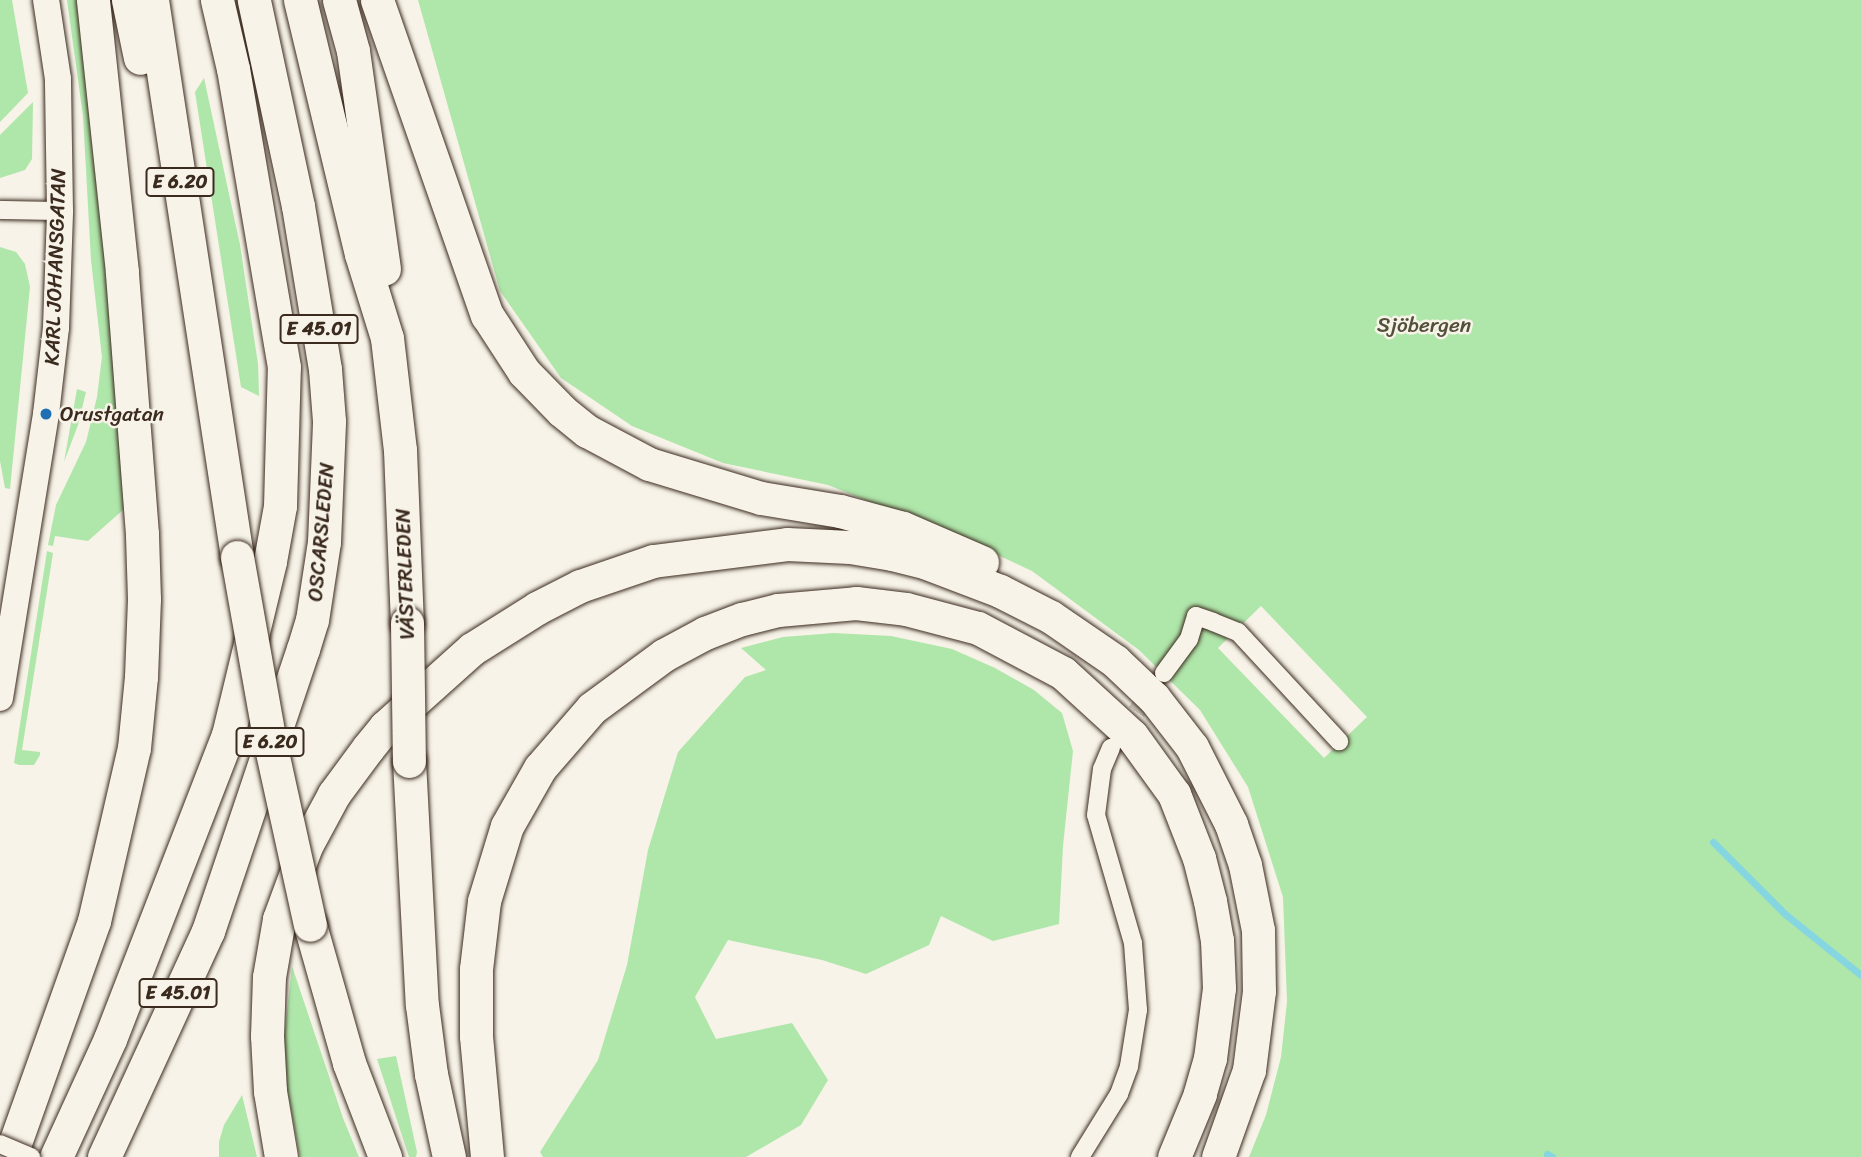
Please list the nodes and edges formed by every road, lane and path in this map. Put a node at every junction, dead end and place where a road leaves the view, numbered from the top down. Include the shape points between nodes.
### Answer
1 (46, 0) edge
2 (93, 0) edge
3 (128, 0) edge
4 (152, 0) edge
5 (217, 0) edge
6 (254, 0) edge
7 (300, 0) edge
8 (339, 0) edge
9 (377, 0) edge
10 (0, 210) edge
11 (60, 211) junction
12 (387, 338) junction
13 (207, 365) junction
14 (1051, 617) junction
15 (1164, 673) tunnel mouth
16 (0, 698) edge
17 (1339, 741) dead end
18 (1111, 748) tunnel mouth
19 (0, 1143) edge
20 (10, 1157) edge
21 (31, 1157) edge
22 (56, 1157) edge
23 (104, 1157) edge
24 (281, 1157) edge
25 (385, 1157) edge
26 (449, 1157) edge
27 (487, 1157) edge
28 (1080, 1157) edge
29 (1174, 1157) edge
30 (1219, 1157) edge

1 - 11 street, KARL JOHANSGATAN via 58,79
2 - 20 highway via 122,272 142,534 141,677 134,748 94,921
3 - 13 highway
4 - 13 highway, E 6.20
5 - 22 highway, OSCARSLEDEN / E 45.01 via 284,367 280,506 228,735 110,1039
6 - 23 highway, OSCARSLEDEN / E 45.01 via 298,206 325,369 329,421 323,552 303,649 208,930
7 - 12 highway, VÄSTERLEDEN via 361,254
8 - 12 highway via 353,51 383,259
9 - 14 highway via 487,315 524,372 562,411 587,431 649,464 761,498 904,528 947,546 995,568 1033,594
10 - 11 street
11 - 16 street, KARL JOHANSGATAN via 56,328 46,414
12 - 26 highway, VÄSTERLEDEN, bridge via 400,450 422,1005
13 - 25 highway, E 6.20, bridge via 270,743 310,925 349,1063
14 - 24 highway via 927,563 850,547 787,544 694,554 619,571 558,597 496,632 385,727 334,794 306,846 279,919 269,977 270,1091
14 - 30 highway via 1115,661 1168,715 1213,782 1245,865 1258,930 1257,1019 1249,1070
15 - 17 street via 1189,639 1196,616 1213,622 1238,632
18 - 28 street via 1102,769 1096,815 1133,943 1138,1010 1129,1066 1119,1094
19 - 21 street, bridge
27 - 29 highway via 476,1036 476,969 484,901 507,826 540,768 592,708 664,655 705,633 778,610 856,603 906,609 978,628 1063,673 1132,736 1174,794 1210,901 1219,988 1210,1058

